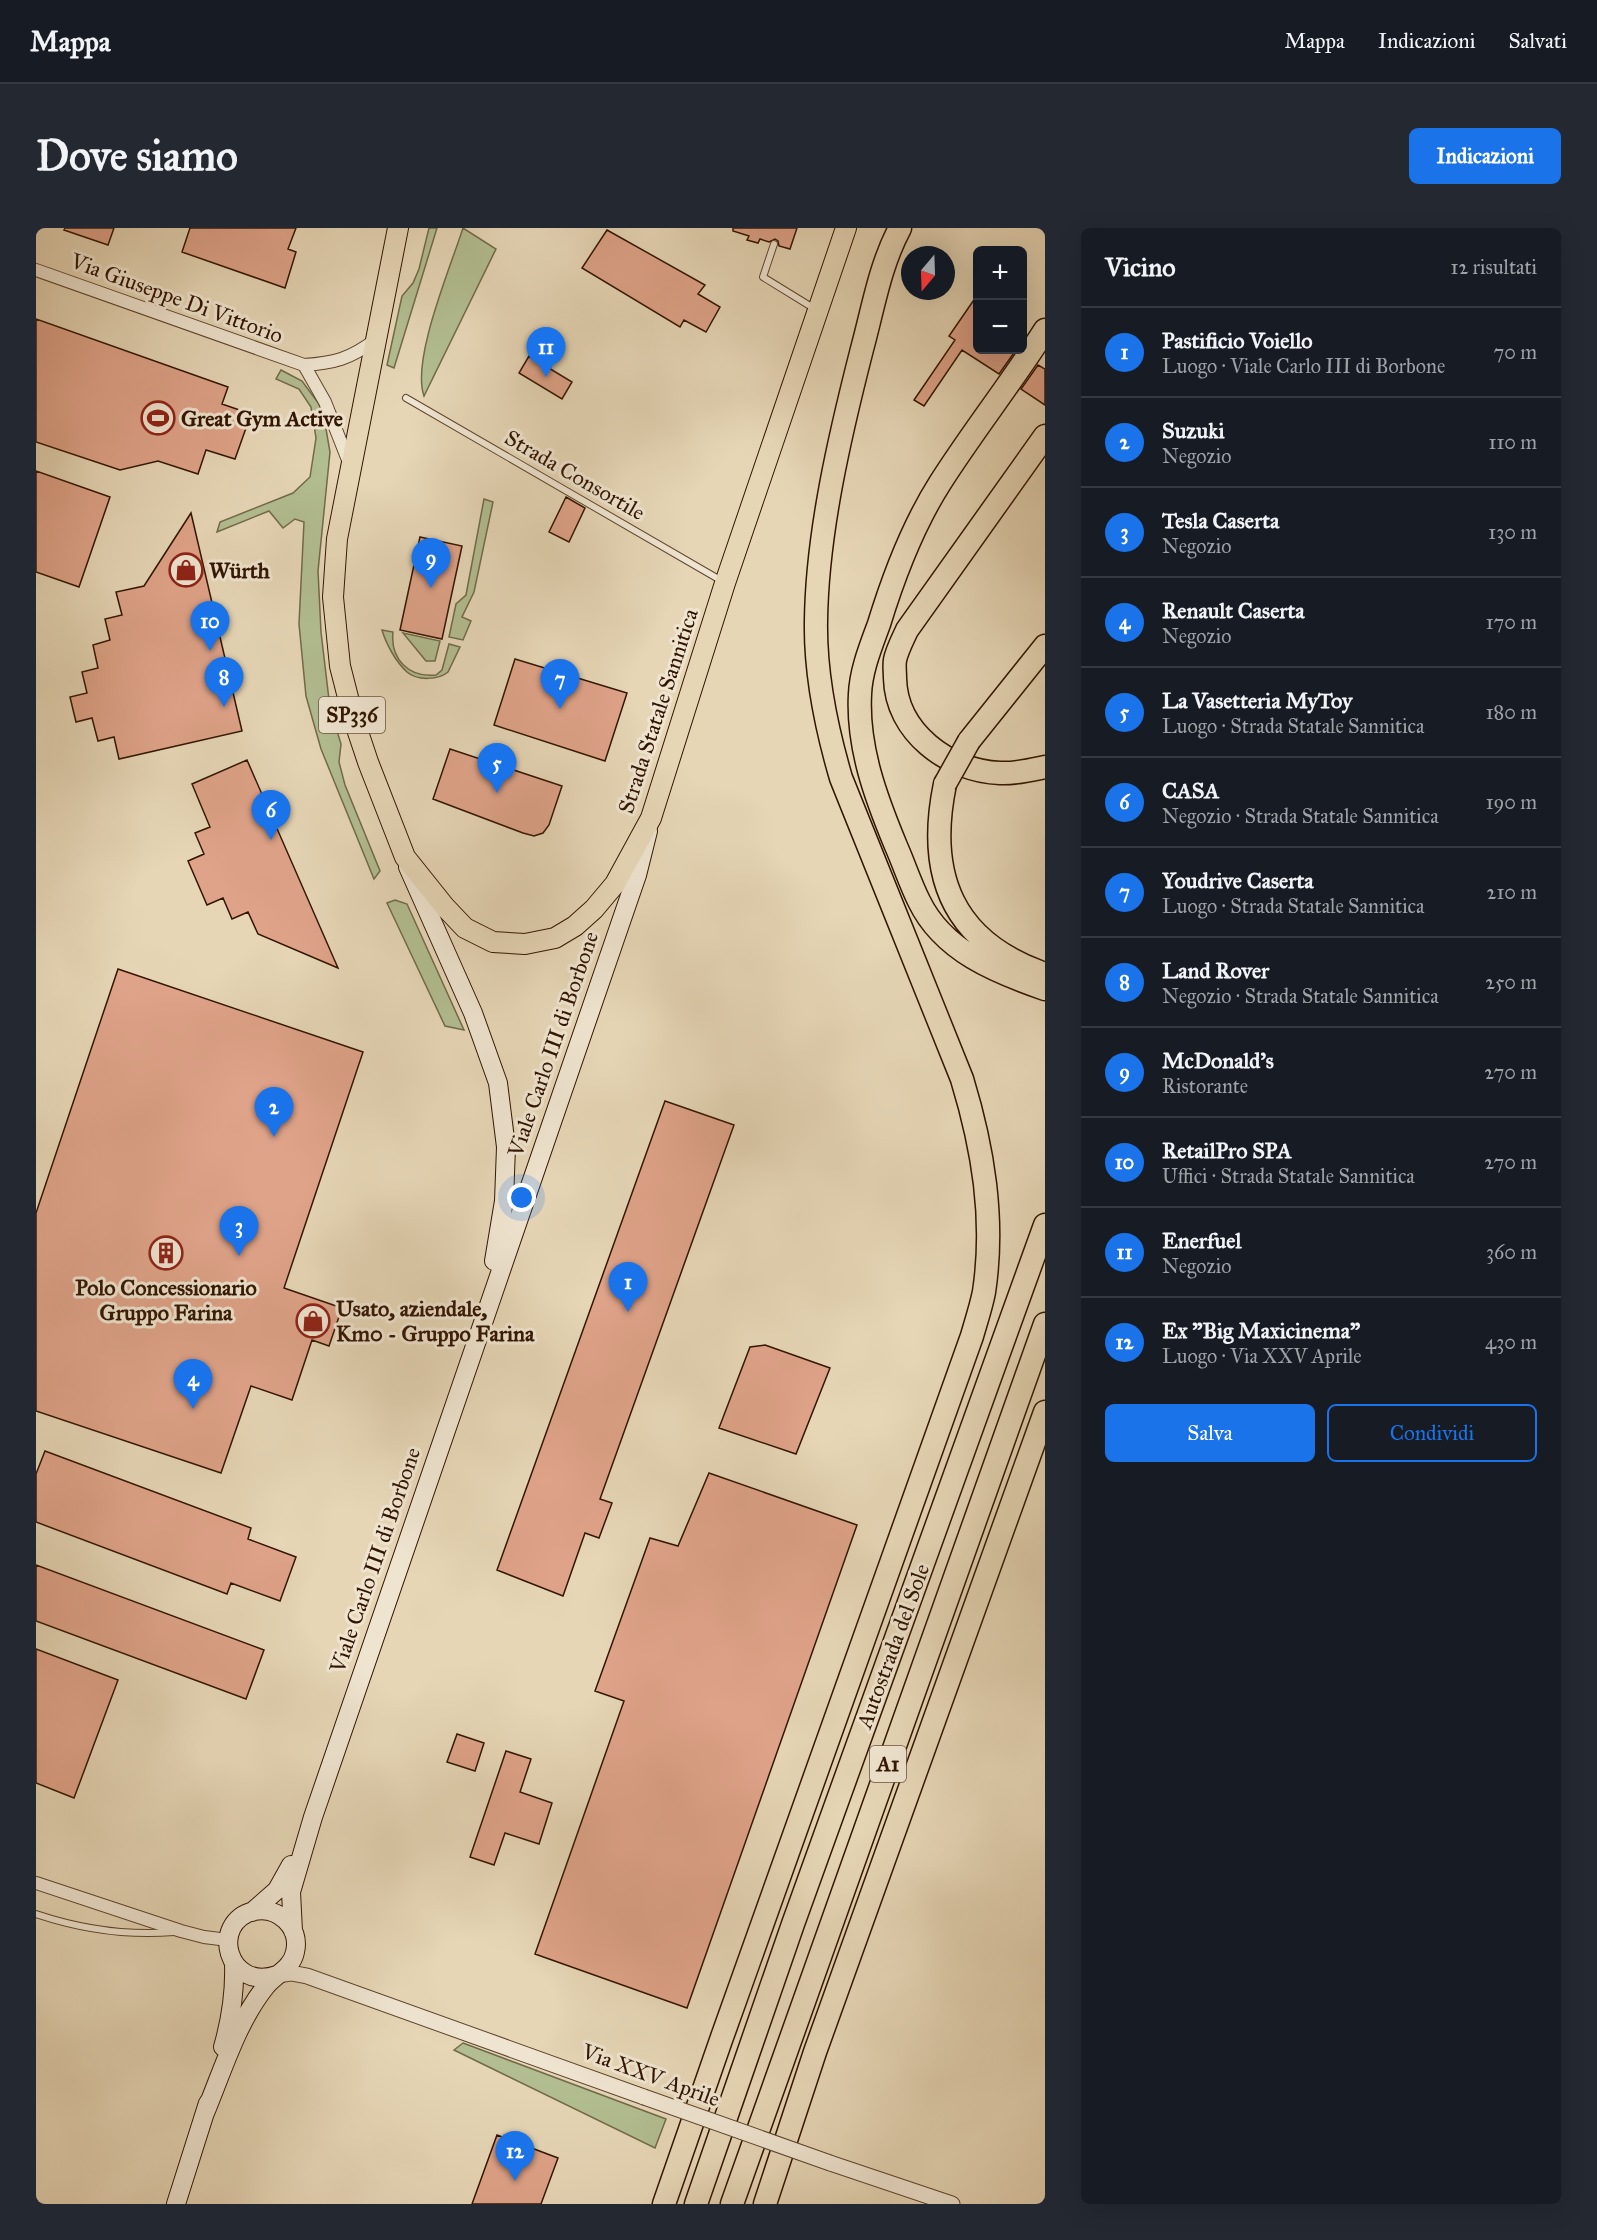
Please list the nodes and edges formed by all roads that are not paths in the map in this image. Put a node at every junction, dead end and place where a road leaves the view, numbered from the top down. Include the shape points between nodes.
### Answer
1 (398, 228) edge
2 (846, 228) edge
3 (900, 228) edge
4 (774, 244) dead end
5 (36, 270) edge
6 (818, 311) junction
7 (1045, 330) edge
8 (375, 340) junction
9 (304, 365) junction
10 (406, 398) dead end
11 (1045, 436) edge
12 (351, 466) junction
13 (725, 583) junction
14 (1045, 646) edge
15 (1045, 767) edge
16 (651, 818) junction
17 (405, 857) junction
18 (1045, 974) edge
19 (1045, 989) edge
20 (1045, 1225) edge
21 (483, 1318) junction
22 (1045, 1324) edge
23 (1045, 1412) edge
24 (313, 1817) junction
25 (36, 1883) edge
26 (252, 1912) junction
27 (36, 1914) edge
28 (181, 1931) junction
29 (295, 1936) junction
30 (228, 1940) junction
31 (234, 1964) junction
32 (277, 1975) junction
33 (335, 1986) junction
34 (205, 2113) junction
35 (176, 2204) edge
36 (664, 2204) edge
37 (696, 2204) edge
38 (732, 2204) edge
39 (765, 2204) edge
40 (952, 2204) edge

1 - 8 main road, Strada Statale Sannitica / SP336
2 - 6 main road, Strada Statale Sannitica / SP336
3 - 36 highway via 885,265 854,383 823,528 816,623 819,672 826,726 841,778 962,1079 975,1123 987,1201 984,1293
4 - 6 lane via 764,277
5 - 9 street, Via Giuseppe Di Vittorio
6 - 13 main road, Strada Statale Sannitica / SP336
7 - 19 highway via 939,484 915,529 885,604 860,692 864,751 874,790 919,902 950,942 974,959
8 - 9 street, Via Giuseppe Di Vittorio via 357,354 332,363
8 - 12 main road, Strada Statale Sannitica / SP336
9 - 12 street, Via Giuseppe Di Vittorio via 325,402
10 - 13 lane, Strada Consortile
11 - 15 highway via 907,630 895,660 901,709 912,730 939,754 969,768 1000,773
12 - 17 main road, Strada Statale Sannitica / SP336 via 337,539 333,597 340,666 368,762
13 - 16 main road, Strada Statale Sannitica / SP336
14 - 18 highway, bridge via 969,741 945,784 939,814 939,854 946,885 959,910 976,935 1001,954
16 - 17 main road, Strada Statale Sannitica / SP336 via 615,884 594,909 555,938 525,944 494,942 465,928
16 - 21 main road, Viale Carlo III di Borbone / SP336 via 637,875
17 - 21 main road, Viale Carlo III di Borbone / SP336 via 473,1013 498,1083 506,1148 504,1201
20 - 37 highway, Autostrada del Sole / A1
21 - 24 main road, Viale Carlo III di Borbone / SP336
22 - 38 highway, Autostrada del Sole / A1
23 - 39 highway via 819,2041
24 - 26 main road, Viale Carlo III di Borbone / SP336 via 277,1890
24 - 29 main road, Viale Carlo III di Borbone / SP336 via 291,1892
25 - 28 street
26 - 29 main road via 280,1916
26 - 30 main road, Viale Carlo III di Borbone / SP336 via 236,1922
27 - 28 lane via 69,1925 118,1932
28 - 30 street
29 - 32 main road, Viale Carlo III di Borbone / SP336 via 292,1961
29 - 33 street, Via XXV Aprile via 306,1965
30 - 31 main road, Viale Carlo III di Borbone / SP336
31 - 32 main road via 254,1977
31 - 34 main road, Viale Carlo III di Borbone / SP336 via 232,2009
32 - 33 street, Via XXV Aprile via 298,1974
32 - 34 main road, Viale Carlo III di Borbone / SP336 via 247,2015
33 - 40 street, Via XXV Aprile, bridge
34 - 35 main road, Viale Carlo III di Borbone / SP336

